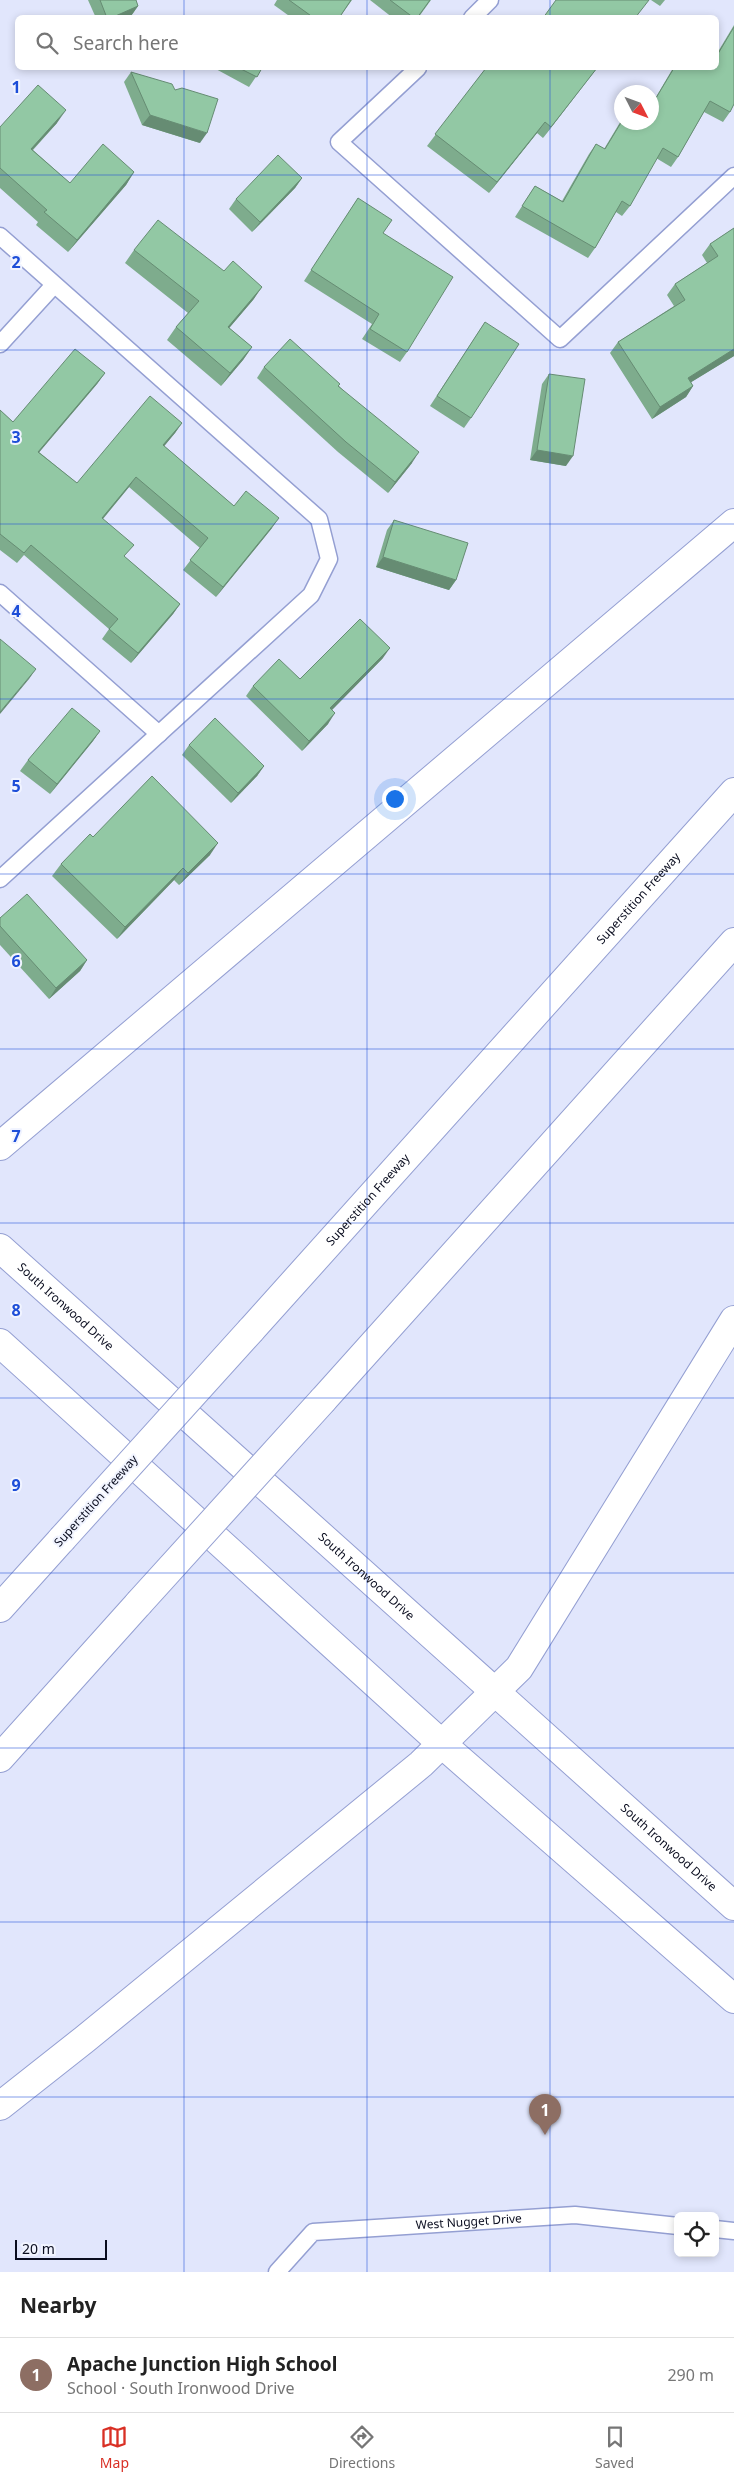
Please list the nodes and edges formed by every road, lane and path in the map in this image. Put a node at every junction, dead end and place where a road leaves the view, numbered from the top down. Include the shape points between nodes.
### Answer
1 (490, 0) edge
2 (475, 15) edge
3 (416, 70) edge
4 (734, 176) edge
5 (0, 236) edge
6 (54, 285) junction
7 (0, 344) edge
8 (734, 523) edge
9 (0, 593) edge
10 (159, 734) junction
11 (734, 792) edge
12 (0, 879) edge
13 (734, 942) edge
14 (0, 1146) edge
15 (0, 1248) edge
16 (734, 1320) edge
17 (0, 1343) edge
18 (0, 1608) edge
19 (496, 1691) junction
20 (442, 1744) junction
21 (0, 1758) edge
22 (734, 1906) edge
23 (734, 1999) edge
24 (0, 2106) edge
25 (674, 2226) edge
26 (719, 2230) edge
27 (734, 2231) edge
28 (276, 2272) edge

1 - 2 lane
3 - 4 lane via 339,142 560,339
5 - 6 lane
6 - 7 lane
6 - 10 lane via 319,519 329,559 311,595
8 - 14 main road
9 - 10 lane
10 - 12 lane
11 - 18 main road, Superstition Freeway, bridge
13 - 21 main road, bridge
15 - 19 main road, South Ironwood Drive
16 - 19 main road via 519,1668
17 - 20 main road
19 - 20 main road
19 - 22 main road, South Ironwood Drive
20 - 23 main road
20 - 24 main road via 101,2027
25 - 28 lane, West Nugget Drive via 575,2215 313,2232
26 - 27 lane

